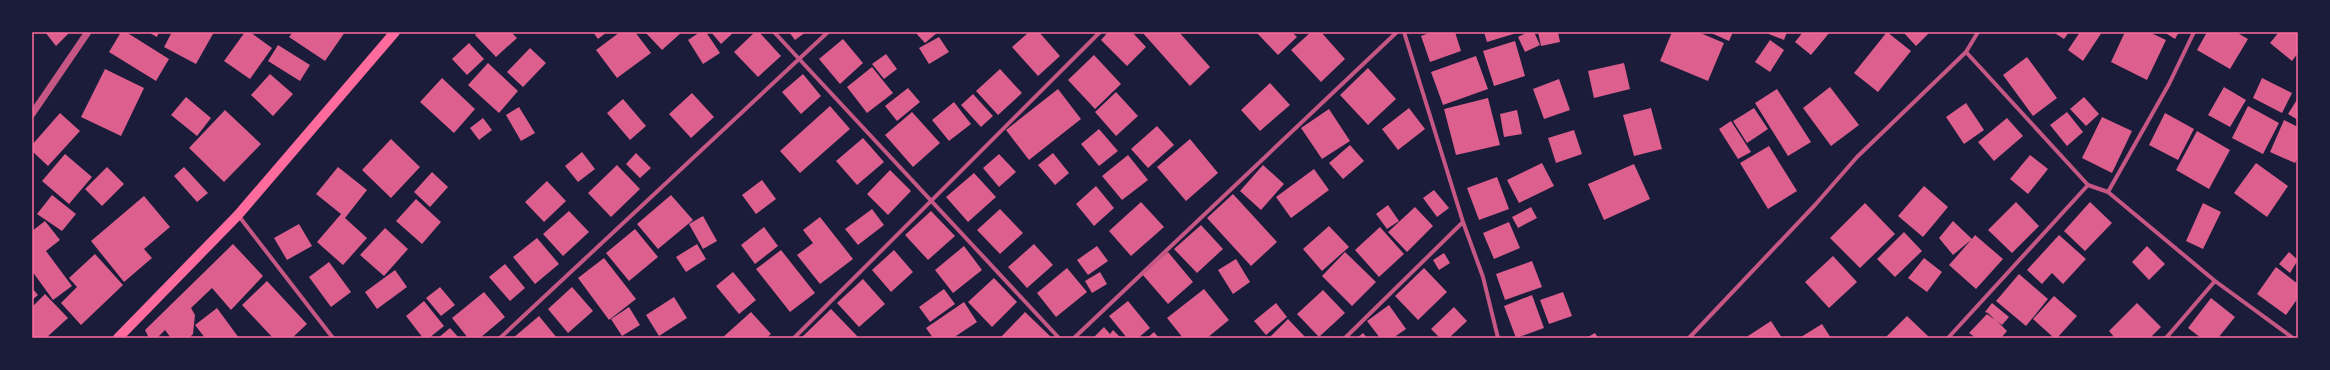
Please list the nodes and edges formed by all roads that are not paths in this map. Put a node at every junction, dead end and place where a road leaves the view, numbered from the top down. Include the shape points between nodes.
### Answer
1 (88, 32) edge
2 (395, 32) edge
3 (774, 32) edge
4 (828, 32) edge
5 (1100, 32) edge
6 (1397, 32) edge
7 (1404, 32) edge
8 (1978, 32) edge
9 (2194, 32) edge
10 (1966, 52) junction
11 (798, 60) junction
12 (32, 114) edge
13 (2088, 185) junction
14 (2108, 192) junction
15 (931, 200) junction
16 (238, 215) junction
17 (1463, 222) junction
18 (2215, 281) junction
19 (118, 338) edge
20 (333, 338) edge
21 (500, 338) edge
22 (794, 338) edge
23 (1058, 338) edge
24 (1074, 338) edge
25 (1345, 338) edge
26 (1498, 338) edge
27 (1689, 338) edge
28 (1948, 338) edge
29 (2166, 338) edge
30 (2293, 338) edge

1 - 12 street
2 - 16 main road
3 - 11 street
4 - 11 street
5 - 15 street
6 - 24 street
7 - 17 street
8 - 10 street
9 - 14 street via 2169,84
10 - 13 street
10 - 27 street via 1857,157
11 - 15 street
11 - 21 street
13 - 14 street
13 - 28 street
14 - 18 street
15 - 22 street
15 - 23 street
16 - 19 main road
16 - 20 street
17 - 25 street
17 - 26 street via 1483,277
18 - 29 street
18 - 30 street

